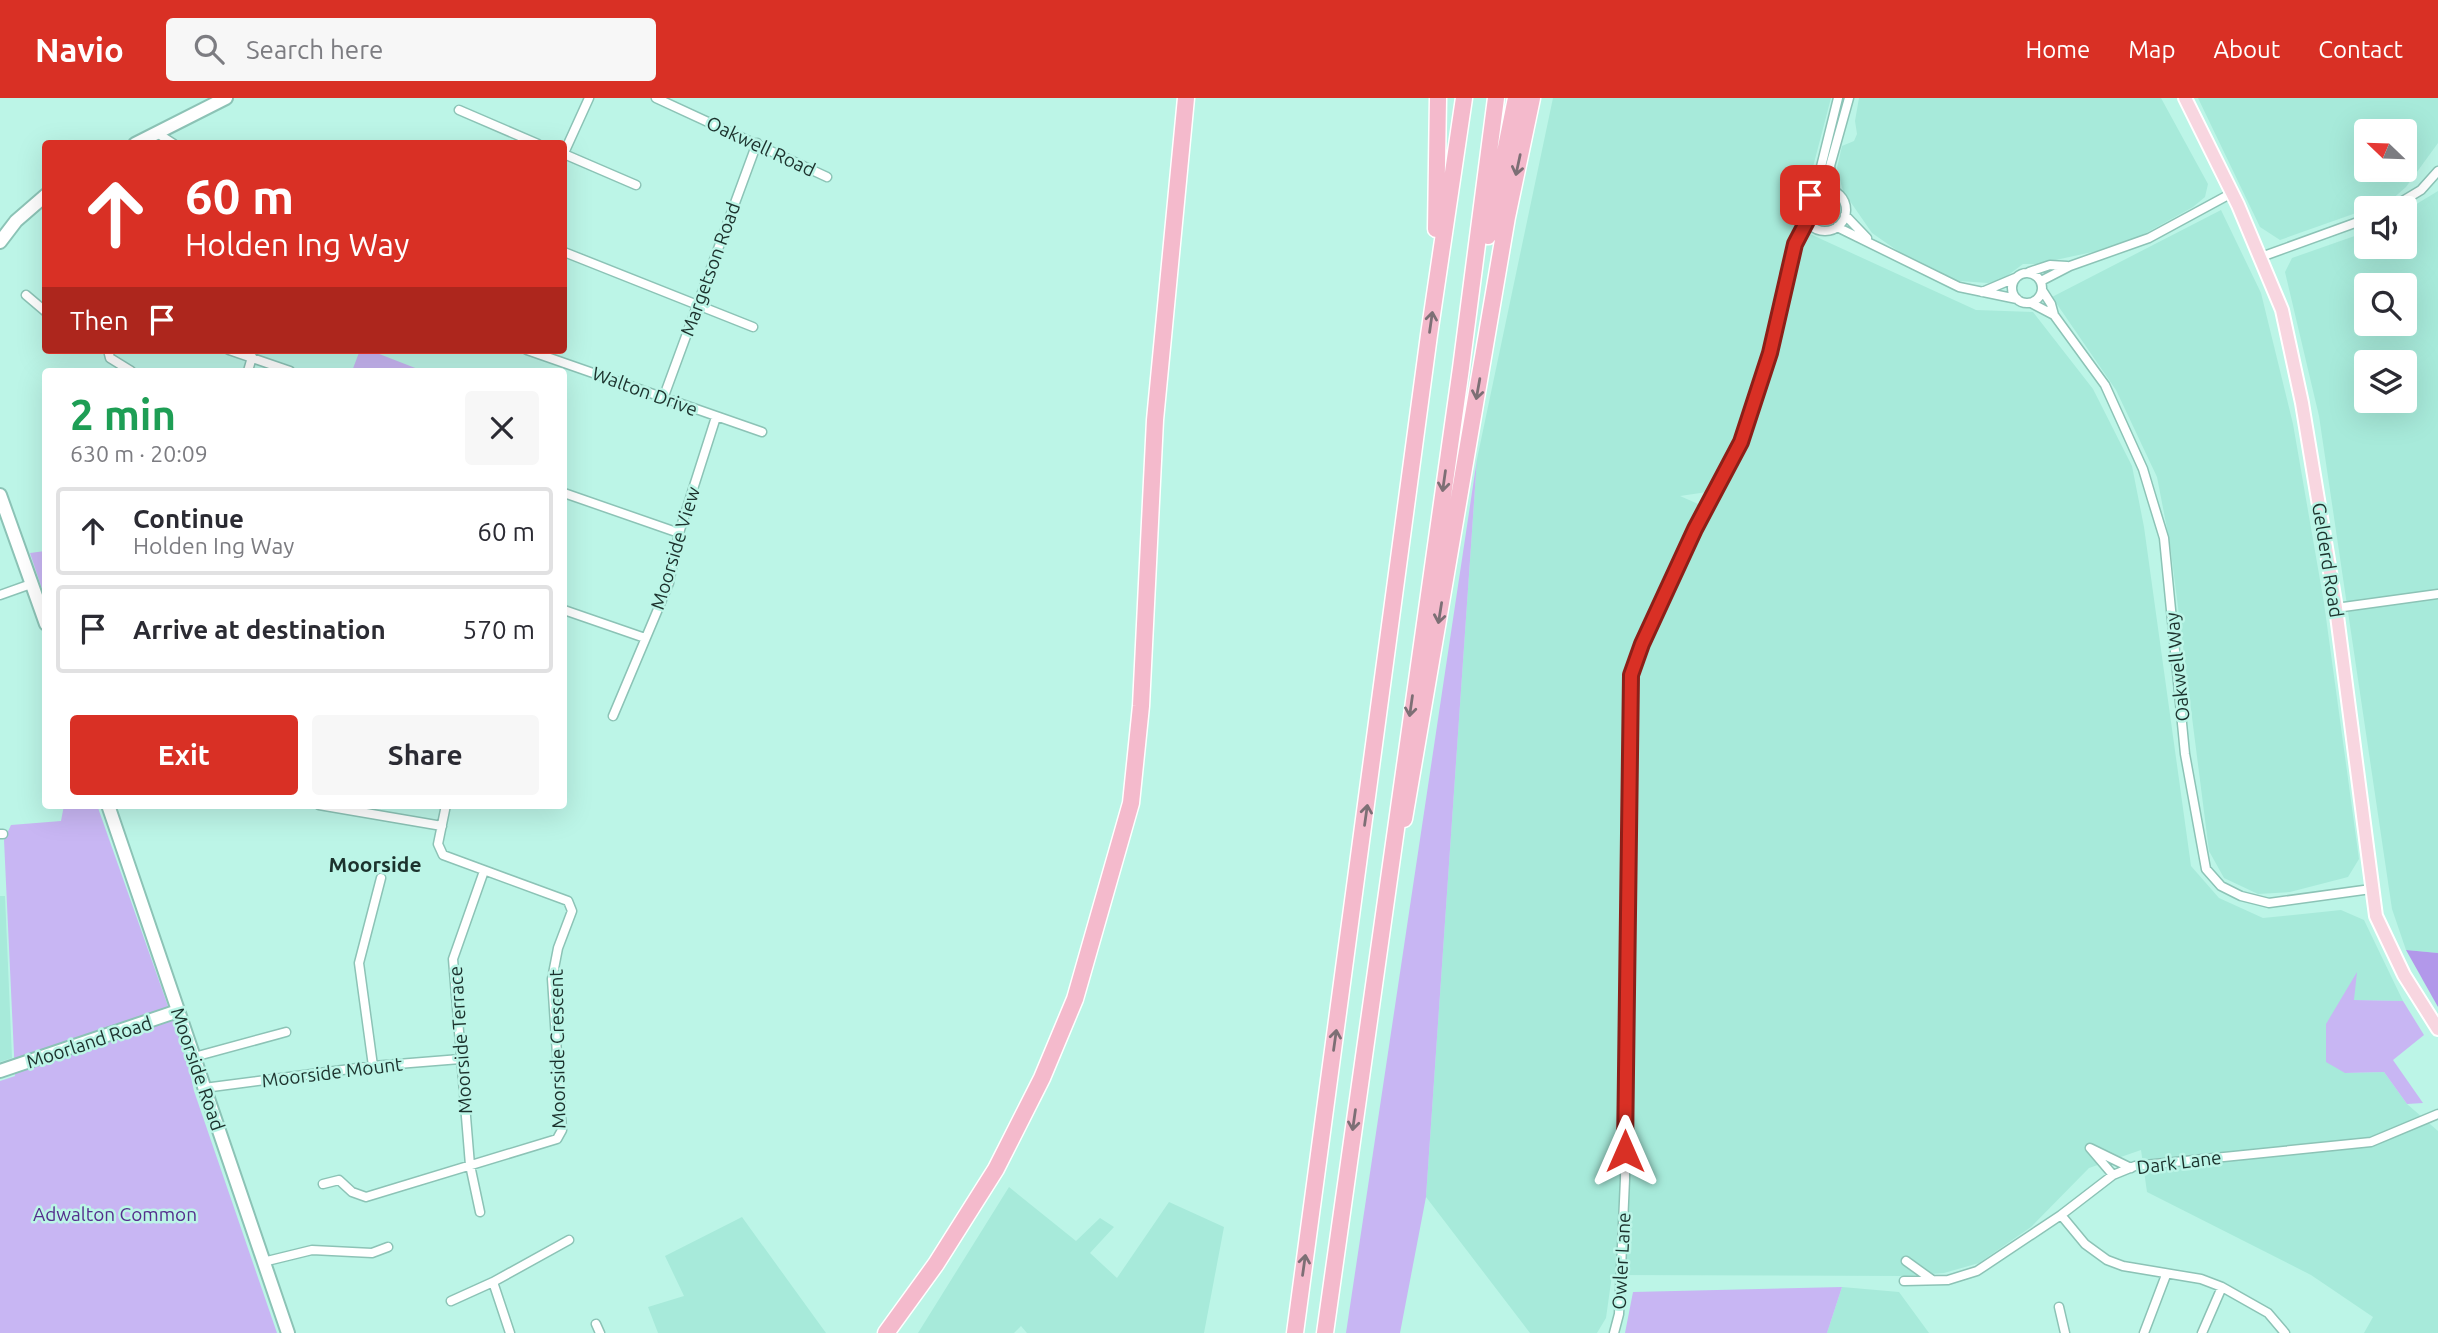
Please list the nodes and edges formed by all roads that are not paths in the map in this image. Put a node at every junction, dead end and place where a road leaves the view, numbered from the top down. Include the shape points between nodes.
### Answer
1 (226, 98) edge
2 (589, 98) edge
3 (656, 98) edge
4 (1186, 98) edge
5 (1438, 98) edge
6 (1464, 98) edge
7 (1496, 98) edge
8 (1516, 98) edge
9 (1532, 98) edge
10 (1838, 98) edge
11 (2185, 98) edge
12 (1848, 99) edge
13 (459, 110) dead end
14 (1832, 120) junction
15 (157, 133) junction
16 (143, 140) edge
17 (168, 140) edge
18 (529, 140) edge
19 (757, 143) junction
20 (567, 147) edge
21 (567, 155) edge
22 (2438, 171) edge
23 (827, 177) dead end
24 (636, 185) dead end
25 (1834, 190) junction
26 (1815, 191) junction
27 (2232, 193) junction
28 (2411, 196) edge
29 (42, 197) edge
30 (1845, 215) junction
31 (1807, 221) junction
32 (2354, 223) edge
33 (1837, 227) junction
34 (1818, 229) junction
35 (0, 242) edge
36 (1871, 243) junction
37 (1795, 244) junction
38 (567, 253) edge
39 (2261, 257) junction
40 (2070, 266) junction
41 (2029, 272) junction
42 (2016, 277) junction
43 (2041, 285) junction
44 (1436, 288) junction
45 (1982, 292) junction
46 (26, 295) dead end
47 (2017, 299) junction
48 (2031, 303) junction
49 (697, 305) junction
50 (42, 309) edge
51 (2054, 315) junction
52 (753, 327) dead end
53 (109, 354) edge
54 (240, 354) edge
55 (539, 354) edge
56 (252, 358) junction
57 (126, 368) edge
58 (248, 368) edge
59 (281, 368) edge
60 (1461, 368) junction
61 (664, 396) junction
62 (716, 417) junction
63 (762, 432) dead end
64 (567, 494) edge
65 (0, 495) edge
66 (3, 510) edge
67 (679, 533) junction
68 (31, 584) junction
69 (2438, 594) edge
70 (0, 595) edge
71 (2336, 608) junction
72 (567, 611) edge
73 (42, 613) edge
74 (645, 638) junction
75 (613, 716) dead end
76 (109, 809) edge
77 (362, 809) edge
78 (445, 809) edge
79 (442, 825) junction
80 (484, 871) junction
81 (381, 878) dead end
82 (2371, 889) junction
83 (1383, 906) junction
84 (178, 1011) junction
85 (2438, 1029) edge
86 (286, 1032) dead end
87 (194, 1057) junction
88 (460, 1059) junction
89 (373, 1066) junction
90 (0, 1071) edge
91 (204, 1088) junction
92 (2437, 1117) edge
93 (470, 1165) junction
94 (2131, 1168) junction
95 (2113, 1175) junction
96 (323, 1184) dead end
97 (480, 1212) dead end
98 (2061, 1215) junction
99 (569, 1240) dead end
100 (388, 1247) dead end
101 (1906, 1261) dead end
102 (264, 1262) junction
103 (2166, 1275) junction
104 (1931, 1279) junction
105 (1904, 1281) dead end
106 (493, 1282) junction
107 (2222, 1287) junction
108 (451, 1301) dead end
109 (2059, 1307) dead end
110 (596, 1324) dead end
111 (288, 1333) edge
112 (510, 1333) edge
113 (600, 1333) edge
114 (886, 1333) edge
115 (1295, 1333) edge
116 (1325, 1333) edge
117 (1614, 1333) edge
118 (2065, 1333) edge
119 (2144, 1333) edge
120 (2202, 1333) edge
121 (2285, 1333) edge

1 - 15 street
2 - 20 street
3 - 19 street, Oakwell Road
4 - 114 highway via 1155,419 1141,706 1131,803 1075,999 1042,1077 996,1170
5 - 44 highway
6 - 44 highway
7 - 60 highway
8 - 60 highway
9 -> 83 highway via 1507,217 1412,787
10 - 14 street
11 - 27 main road, Gelderd Road
12 - 14 street
12 - 25 street via 1830,166
13 - 18 street
14 - 26 street
15 - 16 street
15 - 17 street
19 - 23 street, Oakwell Road
19 - 49 street, Margetson Road
21 - 24 street
22 - 28 street
25 - 26 street
25 - 30 street via 1844,200
26 - 31 street via 1804,207
27 - 39 main road, Gelderd Road
27 - 40 street via 2149,238
29 - 35 street
30 - 33 street
30 - 36 street
31 - 34 street
31 - 37 street, Owler Lane
32 - 39 street
33 - 34 street
33 - 36 street
34 - 37 street
36 - 45 street via 1959,287
37 - 117 street, Owler Lane via 1770,353 1741,442 1695,529 1631,675 1621,1280
38 - 49 street
39 - 71 main road, Gelderd Road via 2282,310 2302,402
40 - 41 street via 2050,265
40 - 43 street
41 - 42 street
41 - 43 street
42 - 45 street
42 - 47 street via 2012,291
43 - 48 street via 2039,298
43 - 51 street, Oakwell Way
115 -> 44 highway
45 - 47 street
46 - 50 street
47 - 48 street
48 - 51 street, Oakwell Way
49 - 52 street
49 - 61 street, Margetson Road
51 - 82 street, Oakwell Way via 2105,385 2143,469 2164,538 2185,754 2206,869 2221,886 2269,903
53 - 57 street
54 - 56 street
55 - 61 street, Walton Drive
56 - 58 street
56 - 59 street
60 -> 83 highway
61 - 62 street, Walton Drive
62 - 63 street, Walton Drive
62 - 67 street, Moorside View
64 - 67 street
65 - 66 street
66 - 68 street
67 - 74 street, Moorside View via 669,583
68 - 70 street
68 - 73 street
69 - 71 street
71 - 82 main road, Gelderd Road
72 - 74 street
74 - 75 street, Moorside View
76 - 84 street, Moorside Road
77 - 79 street
78 - 79 street
79 - 80 street, Moorside Crescent via 438,845 443,855
80 - 88 street, Moorside Terrace via 453,959
80 - 93 street, Moorside Crescent via 568,901 572,911 552,979 562,1130 557,1139
81 - 89 street via 359,963
82 - 85 main road, Gelderd Road via 2376,916 2404,975
83 -> 116 highway
84 - 87 street, Moorside Road
84 - 90 street, Moorland Road
86 - 87 street
87 - 91 street, Moorside Road
88 - 89 street, Moorside Mount
88 - 93 street, Moorside Terrace
89 - 91 street, Moorside Mount
91 - 102 street, Moorside Road
92 - 94 street, Dark Lane via 2371,1142
93 - 96 street, Moorside Crescent via 366,1197 339,1180
93 - 97 street, Moorside Terrace
94 - 95 street, Dark Lane
94 - 95 street via 2090,1149
95 - 98 street, Dark Lane
98 - 103 street via 2085,1244 2107,1260
98 - 104 street, Dark Lane via 1977,1271 1948,1280
99 - 106 street
100 - 102 street via 372,1253 312,1250
101 - 104 street
102 - 111 street, Moorside Road
103 - 107 street
103 - 119 street
104 - 105 street, Dark Lane
106 - 108 street
106 - 112 street
107 - 120 street
107 - 121 street via 2268,1313
109 - 118 street
110 - 113 street

